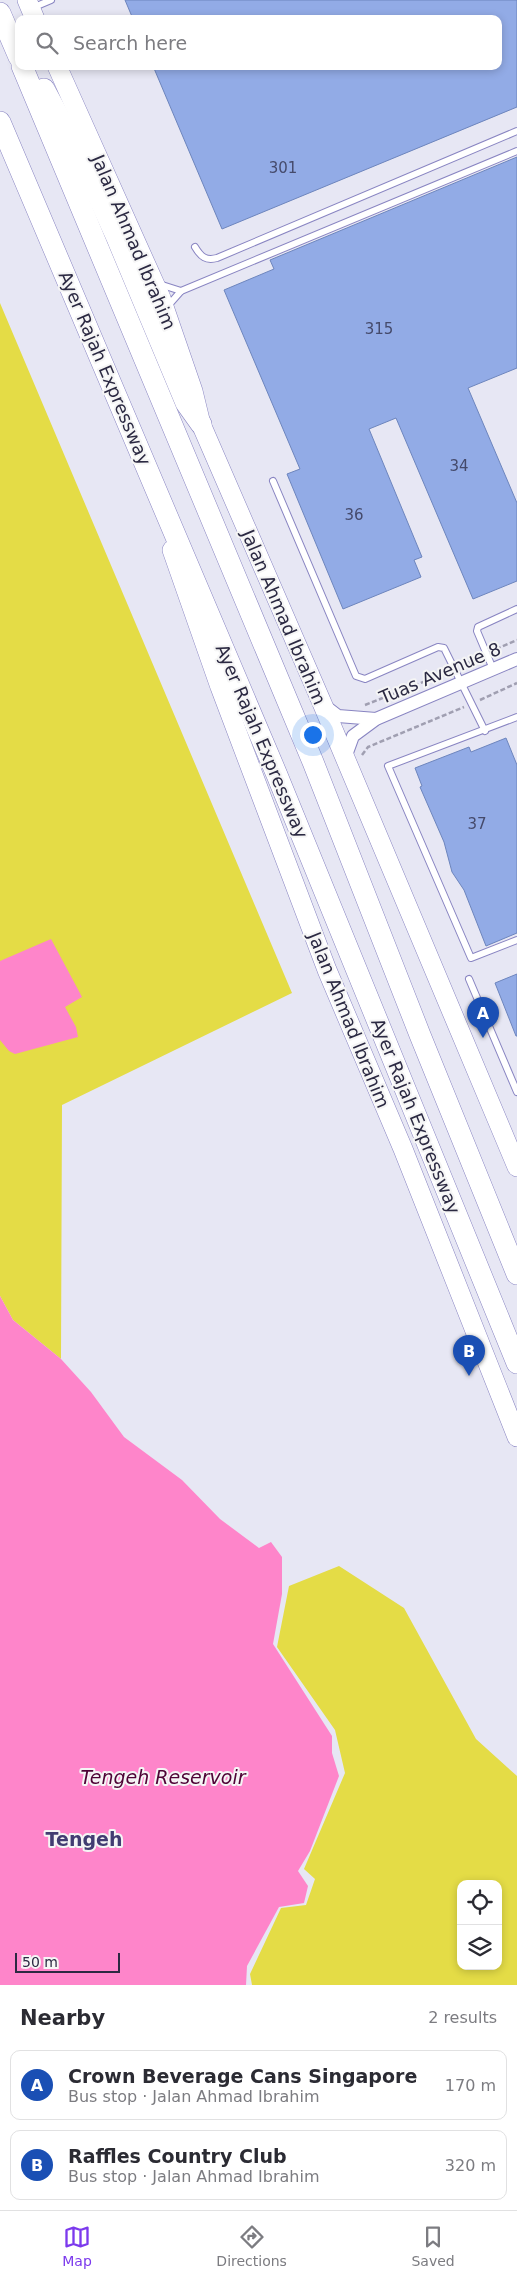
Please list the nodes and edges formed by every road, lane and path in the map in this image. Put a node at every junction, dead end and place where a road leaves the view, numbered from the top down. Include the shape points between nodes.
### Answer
1 (51, 0) edge
2 (31, 9) edge
3 (0, 13) edge
4 (15, 45) edge
5 (26, 70) edge
6 (28, 70) edge
7 (59, 70) edge
8 (0, 122) edge
9 (517, 131) edge
10 (517, 151) edge
11 (195, 247) dead end
12 (153, 282) junction
13 (181, 291) junction
14 (164, 311) junction
15 (120, 402) junction
16 (201, 424) junction
17 (273, 481) dead end
18 (517, 609) edge
19 (517, 640) edge
20 (486, 654) junction
21 (517, 659) edge
22 (456, 669) junction
23 (493, 669) junction
24 (462, 682) junction
25 (517, 683) edge
26 (322, 703) junction
27 (472, 703) junction
28 (357, 708) dead end
29 (517, 717) edge
30 (376, 719) junction
31 (485, 731) junction
32 (353, 762) junction
33 (517, 940) edge
34 (469, 979) dead end
35 (517, 1092) edge
36 (517, 1167) edge
37 (517, 1274) edge
38 (517, 1363) edge
39 (517, 1437) edge

1 - 2 lane
3 - 4 highway, Ayer Rajah Expressway
5 - 37 highway, Ayer Rajah Expressway via 314,762
6 - 16 highway via 86,171 180,388
7 - 12 main road, Jalan Ahmad Ibrahim
8 - 15 highway, Ayer Rajah Expressway
9 - 11 lane via 217,258 204,258
10 - 13 lane
12 - 13 lane
12 - 14 main road, Jalan Ahmad Ibrahim
13 - 14 lane
14 - 16 main road, Jalan Ahmad Ibrahim via 193,391
15 - 38 highway, Ayer Rajah Expressway via 281,785
15 - 39 main road, Jalan Ahmad Ibrahim via 220,687 324,961 403,1149
16 - 26 main road, Jalan Ahmad Ibrahim
17 - 22 lane via 356,676 365,679 438,647 448,651
18 - 20 lane via 478,627
19 - 20 path
20 - 22 path
20 - 23 lane
21 - 23 street, Tuas Avenue 8
22 - 24 lane
22 - 28 path
23 - 24 street, Tuas Avenue 8
24 - 27 lane
24 - 30 street, Tuas Avenue 8
25 - 27 path
26 - 30 street, Tuas Avenue 8 via 338,716
26 - 32 main road, Jalan Ahmad Ibrahim
27 - 31 lane
27 - 32 path via 368,747
29 - 31 lane
30 - 32 street, Tuas Avenue 8 via 353,736
31 - 33 lane via 388,766 471,958
32 - 36 main road, Jalan Ahmad Ibrahim
34 - 35 lane

